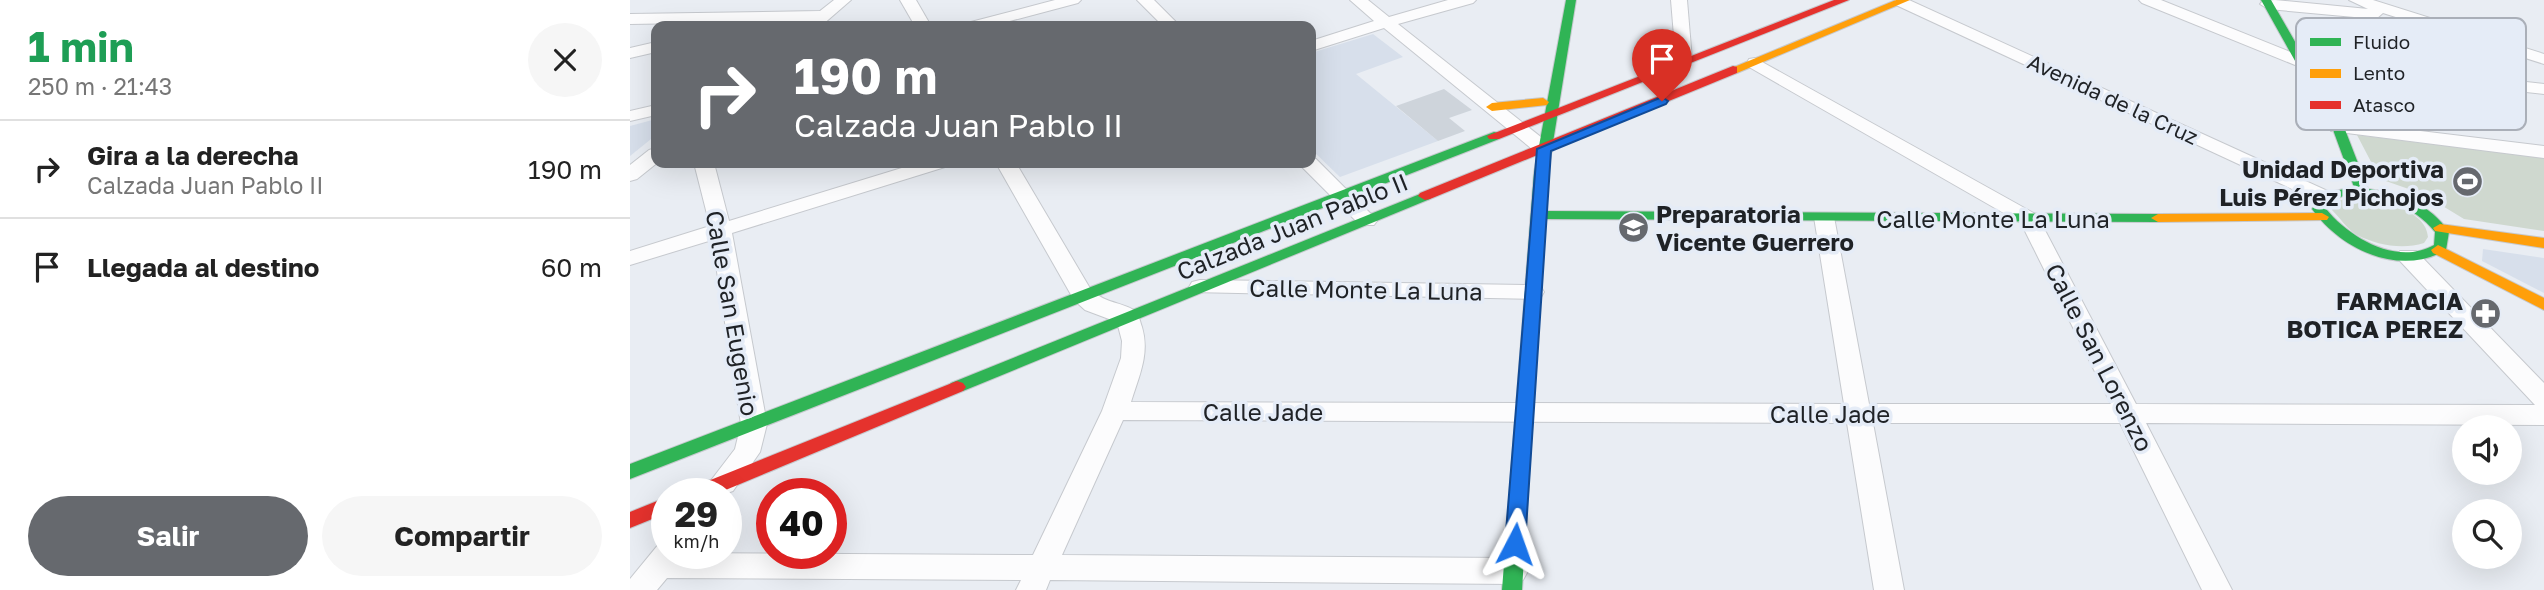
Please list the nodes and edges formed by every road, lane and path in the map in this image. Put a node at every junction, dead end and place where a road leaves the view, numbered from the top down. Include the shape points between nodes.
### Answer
1 (843, 0) edge
2 (908, 0) edge
3 (1073, 0) edge
4 (1145, 0) edge
5 (1358, 0) edge
6 (1468, 0) edge
7 (1571, 0) edge
8 (1679, 0) edge
9 (1844, 0) edge
10 (2147, 0) edge
11 (2357, 0) edge
12 (1903, 1) edge
13 (2267, 2) edge
14 (2412, 18) joint
15 (630, 19) edge
16 (661, 21) edge
17 (818, 21) edge
18 (920, 21) edge
19 (992, 21) edge
20 (1167, 21) edge
21 (1387, 22) junction
22 (1316, 44) edge
23 (651, 48) edge
24 (630, 53) edge
25 (2526, 53) edge
26 (2296, 55) edge
27 (2544, 59) edge
28 (1685, 60) junction
29 (2296, 60) edge
30 (1755, 63) junction
31 (2526, 87) edge
32 (2544, 89) edge
33 (1551, 106) junction
34 (1492, 107) junction
35 (651, 111) edge
36 (630, 116) edge
37 (1516, 126) junction
38 (2339, 130) edge
39 (2363, 130) edge
40 (1544, 149) junction
41 (2544, 152) edge
42 (651, 157) edge
43 (705, 168) edge
44 (922, 168) edge
45 (1009, 168) edge
46 (1314, 168) edge
47 (630, 175) edge
48 (2362, 191) junction
49 (1340, 194) junction
50 (2325, 197) junction
51 (1538, 215) junction
52 (1824, 217) junction
53 (2322, 217) junction
54 (2030, 219) junction
55 (1367, 221) junction
56 (2440, 228) junction
57 (720, 230) junction
58 (2544, 243) edge
59 (2438, 250) junction
60 (2408, 256) junction
61 (630, 258) edge
62 (1199, 287) junction
63 (1533, 292) junction
64 (1082, 295) junction
65 (2544, 305) edge
66 (1127, 317) junction
67 (2544, 399) edge
68 (1115, 411) junction
69 (1524, 412) junction
70 (1858, 413) junction
71 (2129, 414) junction
72 (2544, 415) edge
73 (754, 424) junction
74 (630, 472) edge
75 (727, 478) edge
76 (742, 478) edge
77 (651, 511) edge
78 (630, 520) edge
79 (742, 563) edge
80 (656, 569) edge
81 (1037, 579) edge
82 (1513, 580) edge
83 (639, 590) edge
84 (1889, 590) edge
85 (2217, 590) edge

1 - 17 street
2 - 18 street
3 - 19 street
4 - 20 street
5 - 21 street
6 - 21 street
7 - 33 main road
8 - 28 street
9 - 28 main road, Calzada Juan Pablo II
10 - 29 street
11 - 14 street
12 - 30 main road, Calzada Juan Pablo II
12 - 50 street, Avenida de la Cruz
13 - 14 street
13 - 26 main road
15 - 16 street
21 - 22 street
21 - 34 street
23 - 24 street
25 - 27 street
28 - 33 main road, Calzada Juan Pablo II
30 - 40 main road, Calzada Juan Pablo II
30 - 54 street
31 - 32 street
33 - 34 main road
33 - 37 main road, Calzada Juan Pablo II
33 - 40 main road
34 - 37 street
35 - 36 street
37 - 40 street
37 - 49 main road, Calzada Juan Pablo II
38 - 48 main road
39 - 41 street
40 - 51 main road
40 - 55 main road, Calzada Juan Pablo II
42 - 47 street
43 - 57 street, Calle San Eugenio
44 - 57 street
45 - 64 street
46 - 49 street
48 - 50 main road
48 - 56 main road via 2416,208
49 - 55 street
49 - 64 main road, Calzada Juan Pablo II
50 - 53 main road via 2320,202
51 - 52 main road, Calle Monte La Luna
51 - 63 main road
52 - 54 main road, Calle Monte La Luna
52 - 70 street
53 - 54 main road, Calle Monte La Luna
53 - 60 main road via 2367,247
54 - 71 street, Calle San Lorenzo
55 - 62 main road, Calzada Juan Pablo II
56 - 58 main road
56 - 59 main road via 2444,237
57 - 61 street
57 - 73 street, Calle San Eugenio
59 - 60 main road
59 - 65 main road
60 - 67 street
62 - 63 street, Calle Monte La Luna
62 - 66 main road, Calzada Juan Pablo II
63 - 69 main road
64 - 66 street via 1093,305
64 - 73 main road, Calzada Juan Pablo II
66 - 68 street via 1134,350
66 - 76 main road, Calzada Juan Pablo II
68 - 69 street, Calle Jade
68 - 81 street
69 - 70 street, Calle Jade
69 - 82 main road
70 - 71 street, Calle Jade
70 - 84 street
71 - 72 street, Calle Jade
71 - 85 street, Calle San Lorenzo
73 - 74 main road, Calzada Juan Pablo II
73 - 75 street, Calle San Eugenio via 747,452
77 - 78 main road
79 - 81 street
80 - 83 street
81 - 82 street

